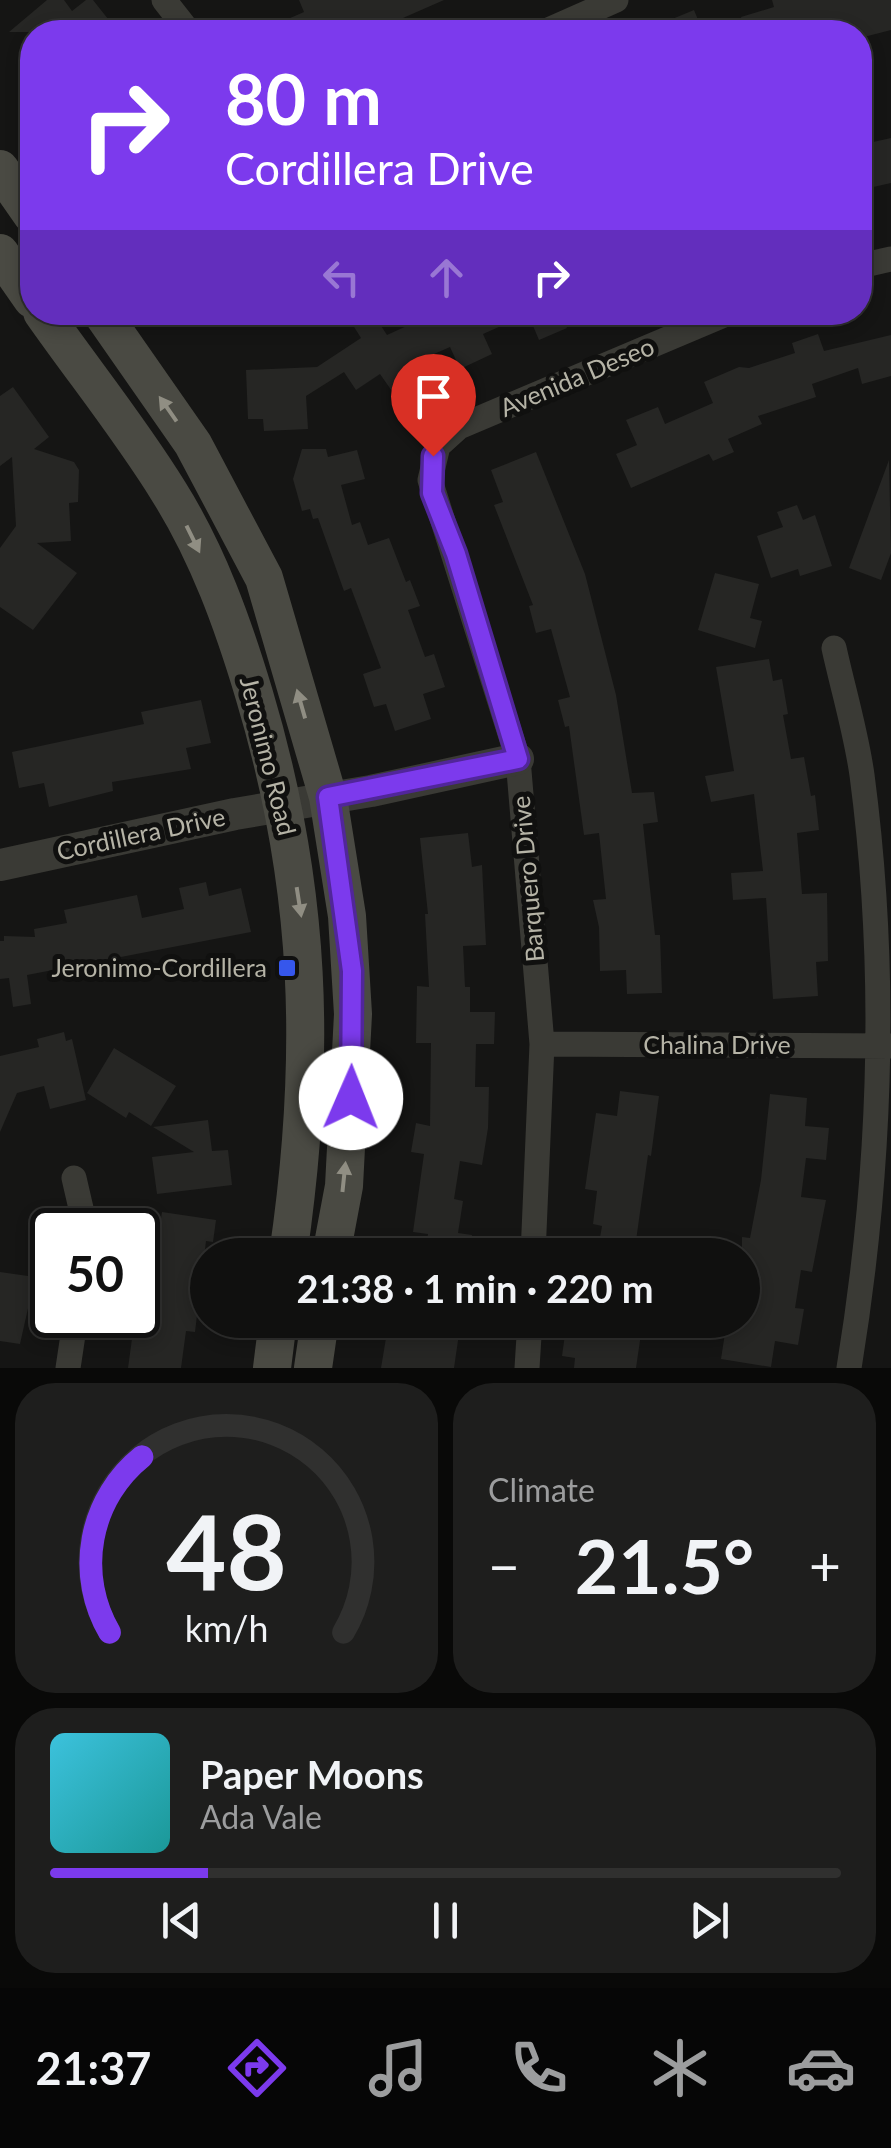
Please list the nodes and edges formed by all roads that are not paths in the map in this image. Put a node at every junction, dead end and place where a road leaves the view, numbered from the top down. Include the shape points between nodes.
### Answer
1 (164, 0) edge
2 (616, 0) edge
3 (180, 20) edge
4 (571, 20) edge
5 (0, 169) edge
6 (20, 198) edge
7 (0, 253) edge
8 (20, 282) edge
9 (51, 325) edge
10 (109, 325) edge
11 (700, 325) edge
12 (433, 456) joint
13 (834, 648) dead end
14 (518, 759) junction
15 (328, 797) junction
16 (284, 806) junction
17 (0, 865) edge
18 (542, 1044) junction
19 (886, 1046) edge
20 (74, 1178) dead end
21 (81, 1208) edge
22 (290, 1238) edge
23 (335, 1238) edge
24 (534, 1238) edge
25 (73, 1338) edge
26 (276, 1338) edge
27 (317, 1338) edge
28 (528, 1338) edge
29 (68, 1368) edge
30 (272, 1368) edge
31 (313, 1368) edge
32 (526, 1368) edge
33 (849, 1368) edge

1 - 3 street
2 - 4 street
5 - 6 main road
7 - 8 main road
9 -> 16 main road, Jeronimo Road via 170,493 231,616
15 -> 10 main road, Jeronimo Road via 264,578 192,444
11 - 12 street, Avenida Deseo via 460,427
12 - 14 street, Barquero Drive via 432,493
13 - 19 street via 862,771
14 - 15 street, Cordillera Drive
14 - 18 street, Barquero Drive
15 - 16 street, Cordillera Drive
23 -> 15 main road, Jeronimo Road via 353,1014 347,916
16 - 17 street, Cordillera Drive
16 -> 22 main road, Jeronimo Road via 302,922 307,1046
18 - 19 street, Chalina Drive
18 - 24 street, Barquero Drive
19 - 33 street
20 - 21 street
25 - 29 street
26 - 30 main road
27 - 31 main road
28 - 32 street

